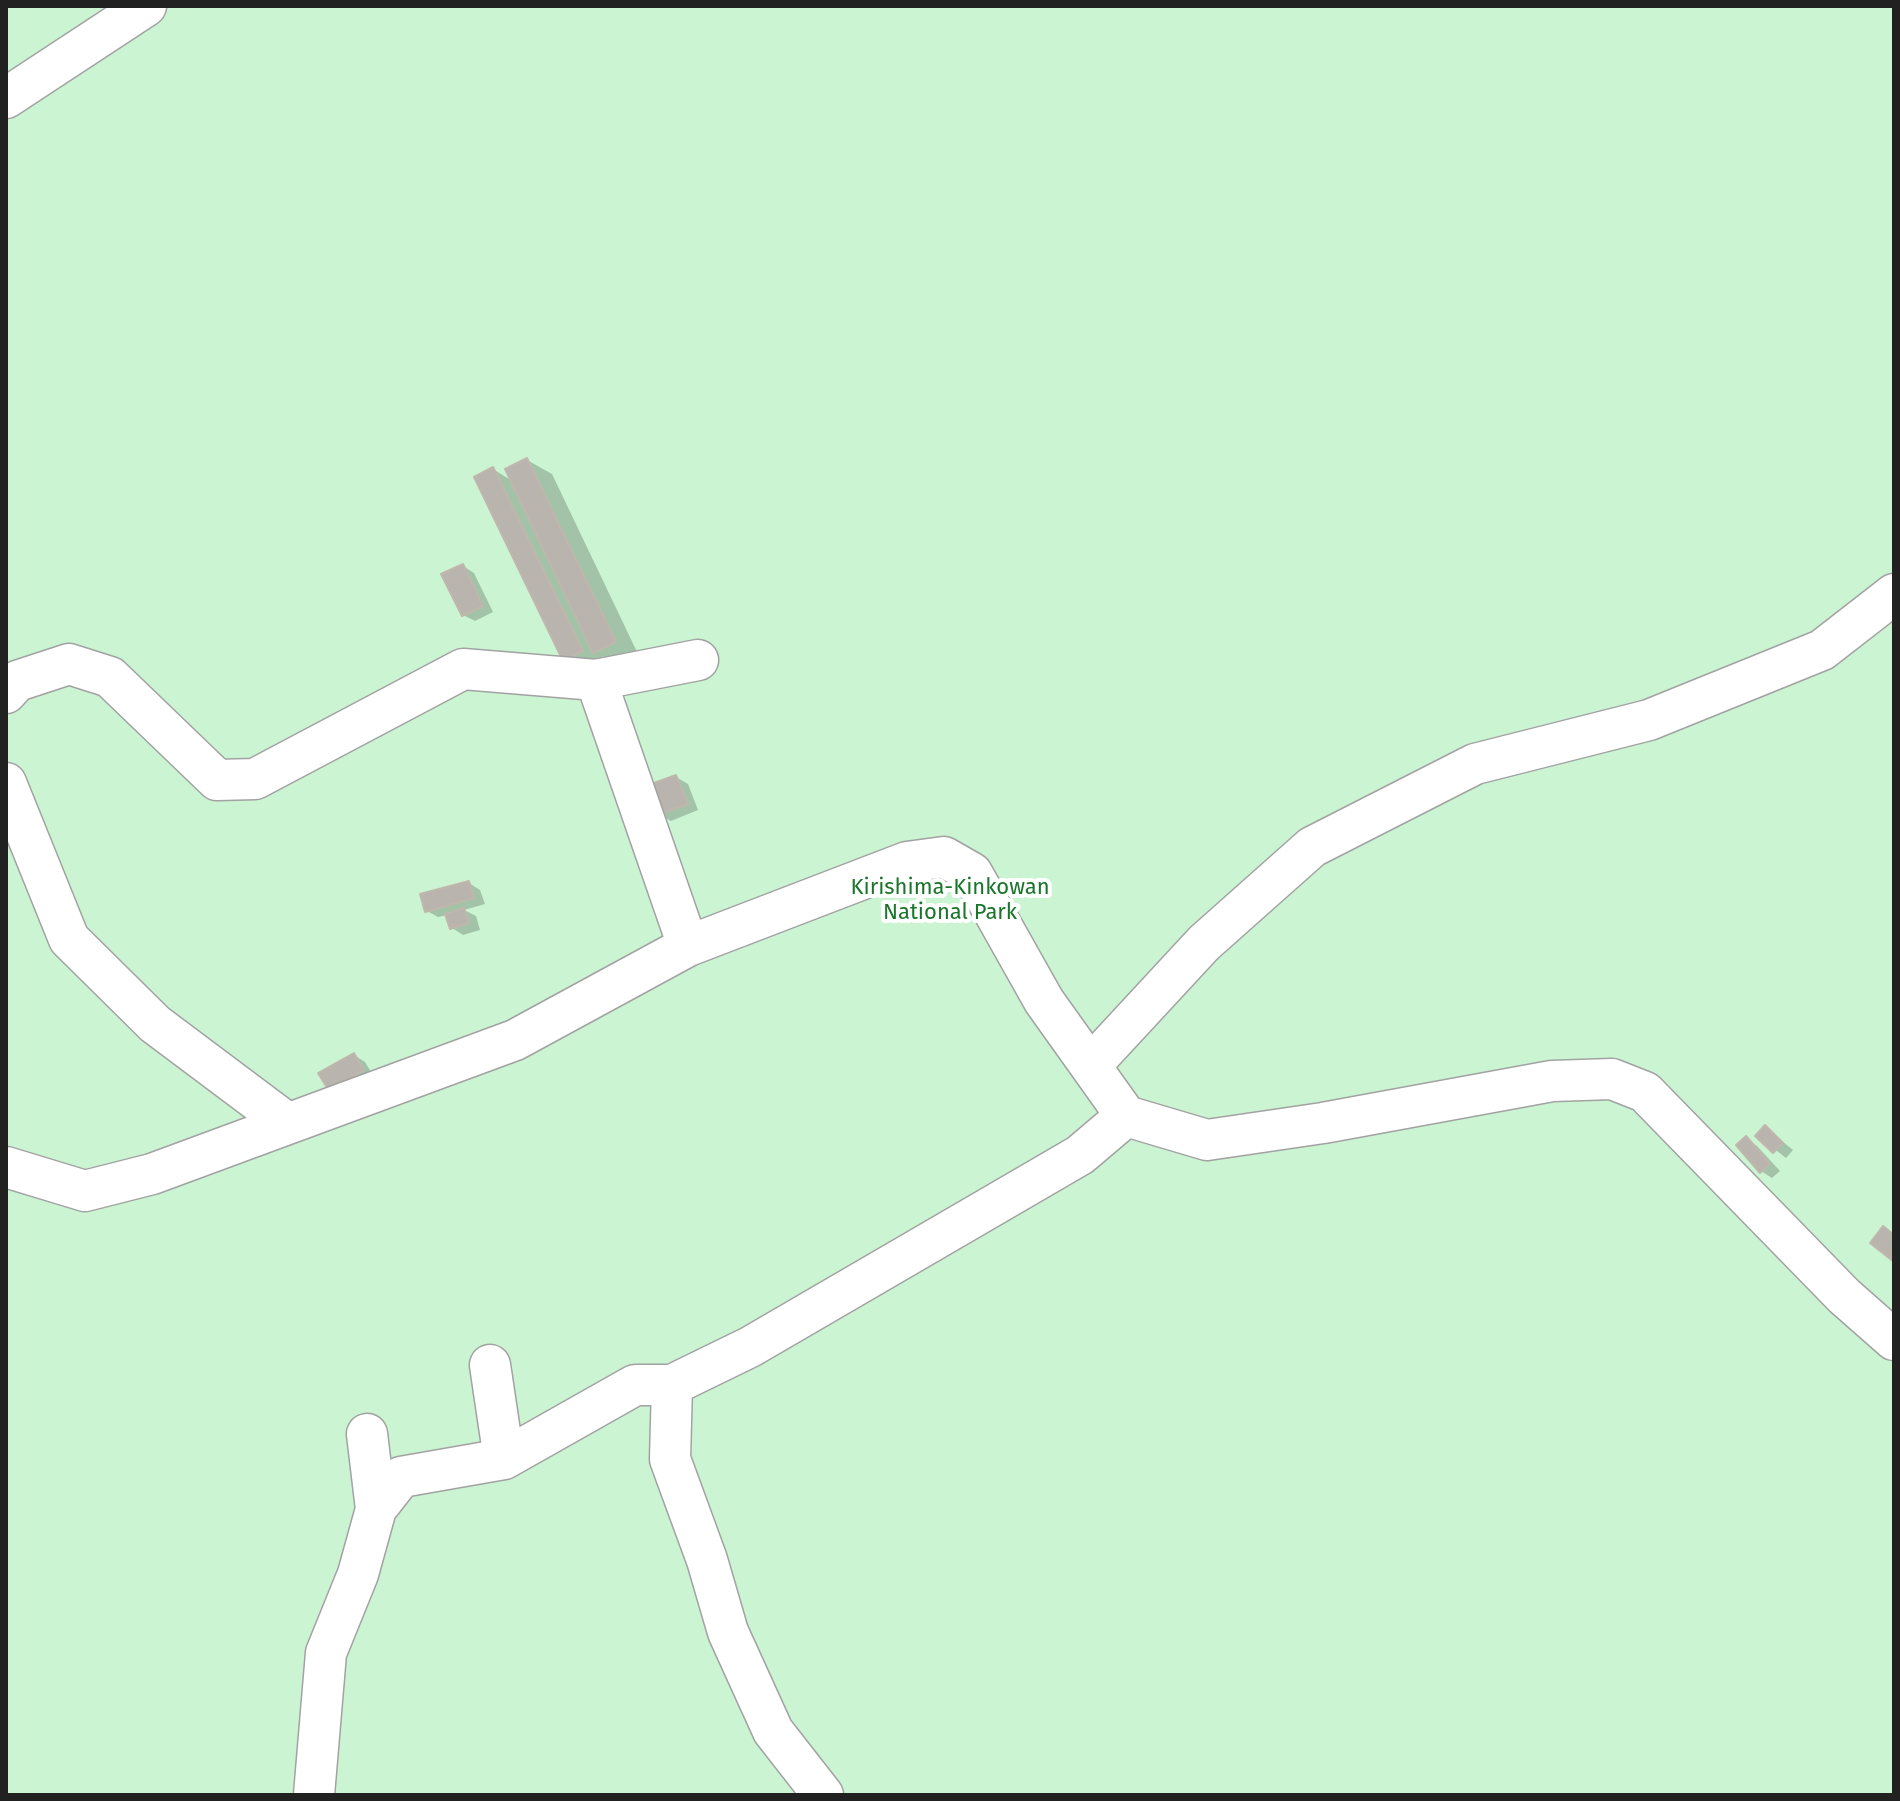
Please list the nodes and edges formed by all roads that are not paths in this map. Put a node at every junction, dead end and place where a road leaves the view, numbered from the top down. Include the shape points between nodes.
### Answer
1 (146, 6) edge
2 (6, 98) edge
3 (1894, 594) edge
4 (698, 660) dead end
5 (596, 680) junction
6 (6, 693) edge
7 (6, 783) edge
8 (688, 946) junction
9 (1091, 1065) junction
10 (1126, 1116) junction
11 (287, 1123) junction
12 (6, 1167) edge
13 (1894, 1340) edge
14 (490, 1365) dead end
15 (672, 1385) junction
16 (367, 1434) dead end
17 (504, 1459) junction
18 (376, 1509) junction
19 (314, 1795) edge
20 (823, 1795) edge

1 - 2 street
3 - 9 street via 1822,650 1649,720 1475,764 1312,847 1204,943
4 - 5 street
5 - 6 street via 463,669 255,779 217,780 110,677 69,664 17,681
5 - 8 street
7 - 11 street via 69,939 155,1024
8 - 9 street via 907,862 944,857 972,873 1044,1001
8 - 11 street via 515,1040
9 - 10 street
10 - 13 street via 1207,1140 1552,1081 1612,1079 1645,1092 1844,1296
10 - 15 street via 1080,1155 750,1347
11 - 12 street via 152,1174 85,1191
14 - 17 street
15 - 17 street via 635,1385
15 - 20 street via 670,1459 728,1632 773,1731
16 - 18 street
17 - 18 street via 401,1477
18 - 19 street via 358,1574 326,1653

